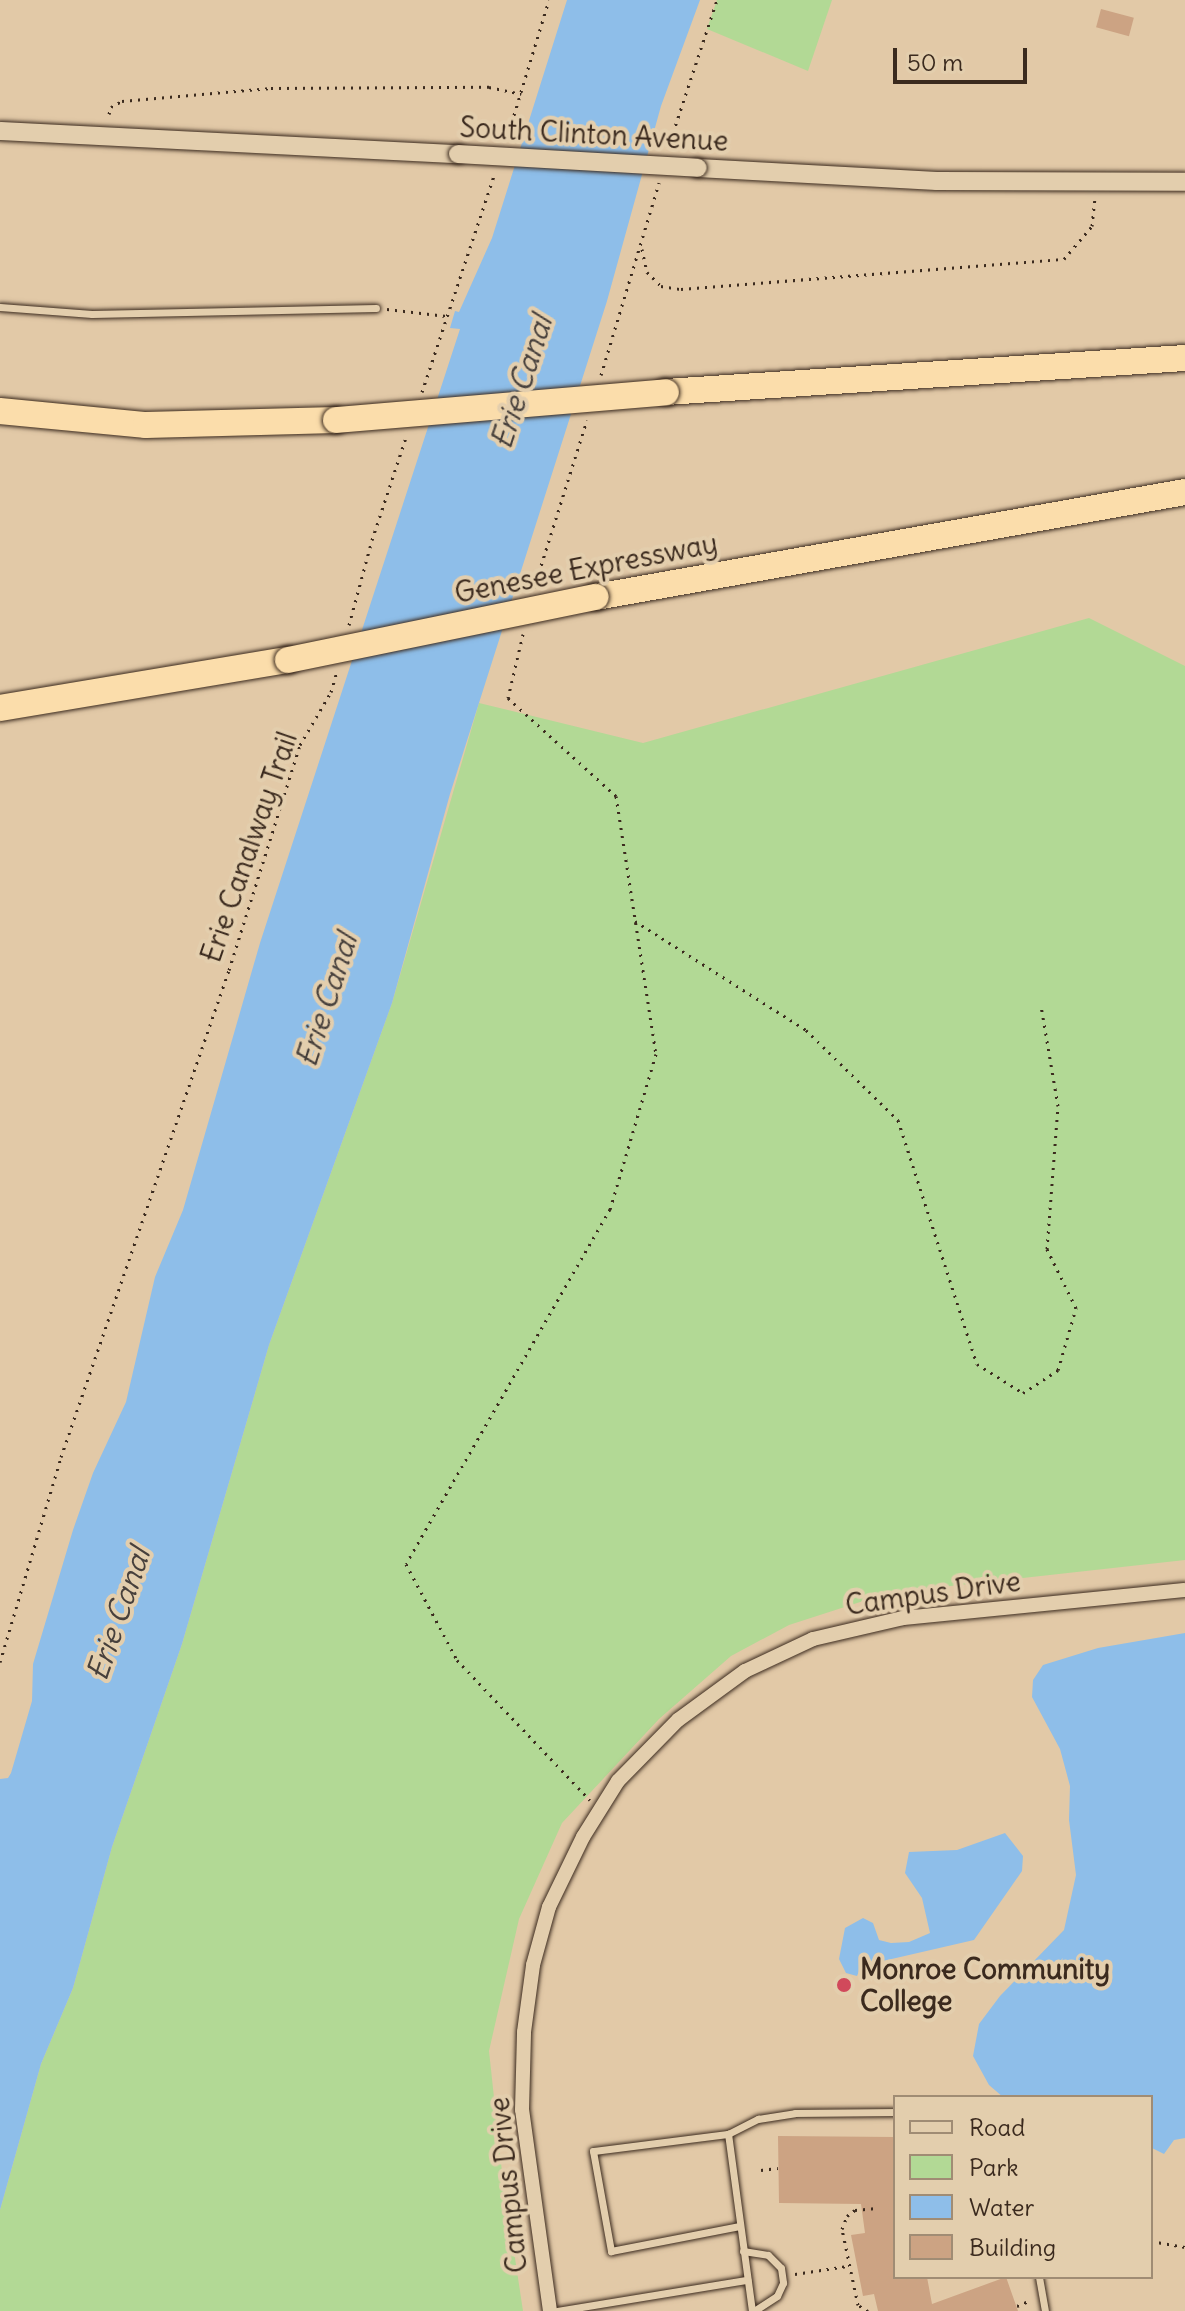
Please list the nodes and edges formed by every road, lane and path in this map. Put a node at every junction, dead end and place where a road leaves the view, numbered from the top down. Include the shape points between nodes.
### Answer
1 (549, 0) edge
2 (717, 0) edge
3 (521, 94) junction
4 (109, 114) dead end
5 (0, 131) edge
6 (506, 138) dead end
7 (667, 153) dead end
8 (497, 168) dead end
9 (660, 180) dead end
10 (1097, 182) junction
11 (1185, 182) edge
12 (642, 248) junction
13 (0, 307) edge
14 (376, 308) joint
15 (447, 316) junction
16 (1185, 358) edge
17 (599, 381) dead end
18 (417, 406) dead end
19 (0, 411) edge
20 (590, 411) dead end
21 (407, 435) dead end
22 (1185, 492) edge
23 (531, 601) dead end
24 (524, 628) dead end
25 (347, 631) dead end
26 (339, 661) dead end
27 (0, 708) edge
28 (635, 921) junction
29 (1041, 1005) dead end
30 (1185, 1590) edge
31 (0, 1662) edge
32 (599, 1810) junction
33 (893, 2112) edge
34 (728, 2134) junction
35 (778, 2168) dead end
36 (761, 2170) dead end
37 (877, 2208) dead end
38 (740, 2226) junction
39 (1153, 2241) edge
40 (1185, 2247) edge
41 (743, 2251) junction
42 (848, 2266) junction
43 (795, 2274) dead end
44 (1039, 2279) edge
45 (747, 2280) junction
46 (550, 2311) edge
47 (557, 2311) edge
48 (753, 2311) edge
49 (868, 2311) edge
50 (1045, 2311) edge

1 - 3 path
2 - 7 path
3 - 4 path via 489,87 271,88 122,101
3 - 6 path
5 - 10 street, South Clinton Avenue, bridge via 937,181
8 - 15 path
9 - 12 path
10 - 11 street, South Clinton Avenue
10 - 12 path via 1092,226 1064,259 681,289 661,286 647,272
12 - 17 path
13 - 14 lane via 92,314
14 - 15 path
15 - 18 path
16 - 19 highway, bridge via 336,420 146,425
20 - 23 path
21 - 25 path
22 - 27 highway, Genesee Expressway, bridge via 596,597 288,660
24 - 28 path via 508,698 616,796
26 - 31 path, Erie Canalway Trail via 331,692 300,745 229,970 61,1457
28 - 29 path via 806,1030 898,1120 977,1364 1023,1393 1058,1370 1076,1308 1047,1249 1058,1106
28 - 32 path via 656,1054 610,1209 406,1564 457,1660
30 - 32 street, Campus Drive via 903,1618 813,1639 745,1671 678,1720 618,1781
32 - 46 street, Campus Drive via 549,1907 533,1965 524,2032 522,2110
33 - 34 lane via 795,2113 758,2119
34 - 38 lane
34 - 38 lane via 593,2151 611,2251
35 - 36 path
37 - 42 path via 847,2216 842,2229
38 - 41 lane
39 - 40 path
41 - 45 lane
41 - 48 lane via 768,2255 781,2268 783,2283 777,2296
42 - 43 path
42 - 49 path via 858,2305
44 - 50 lane
45 - 47 lane
45 - 48 lane

